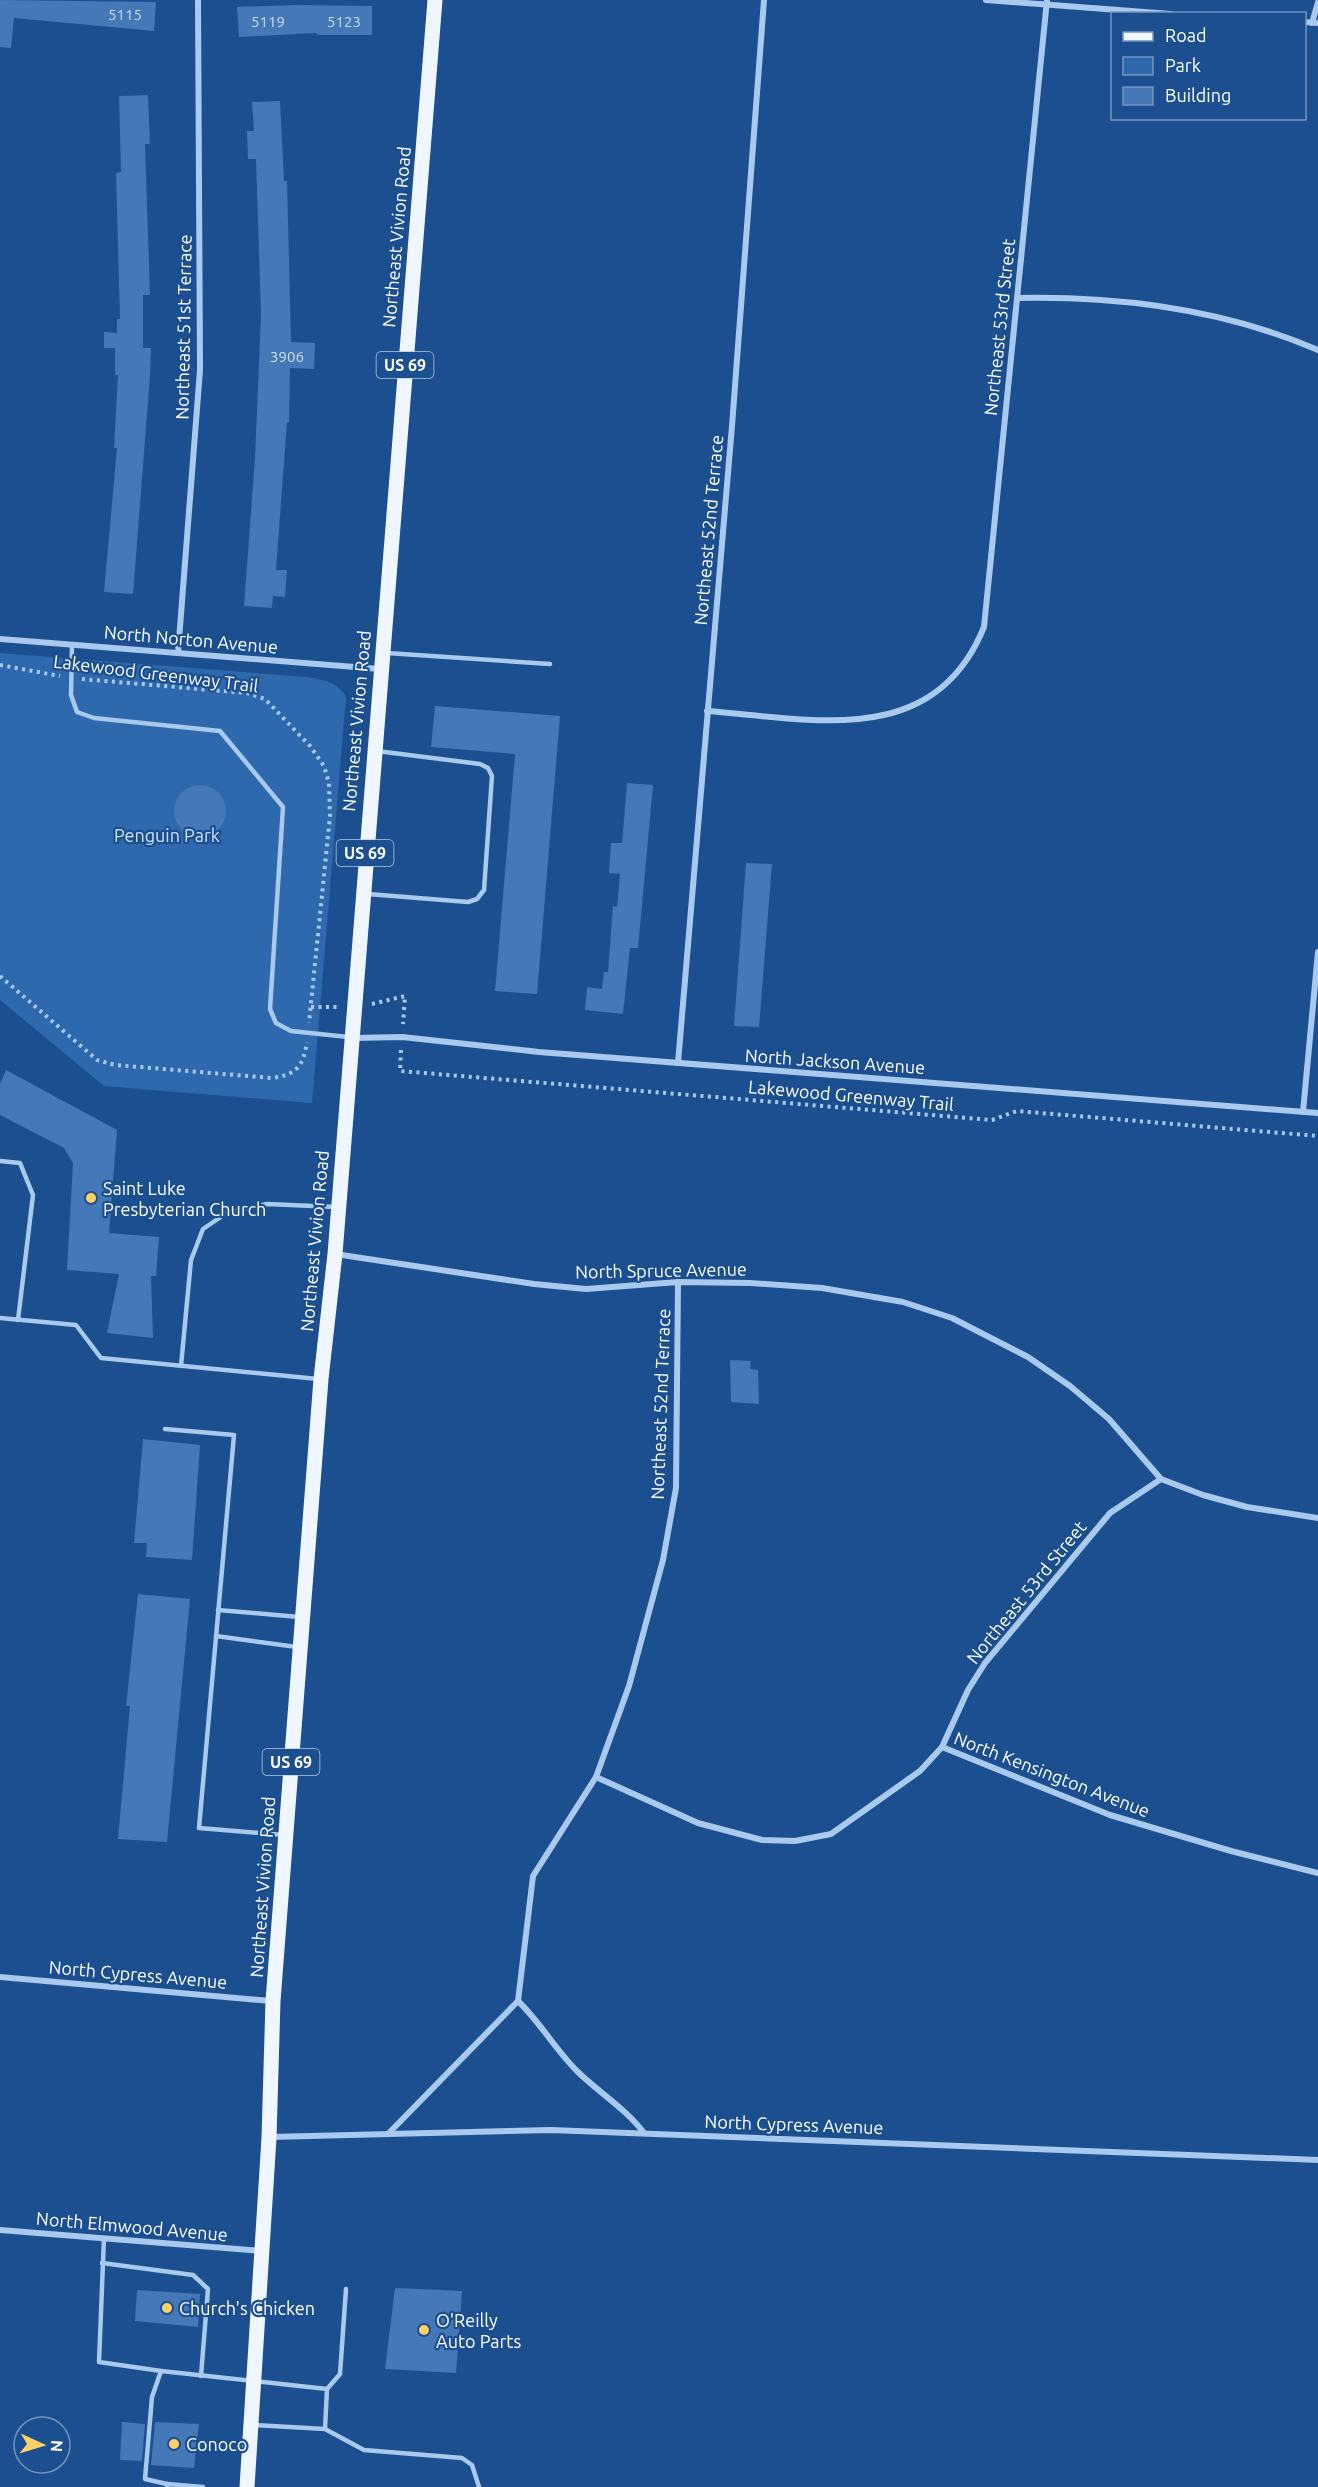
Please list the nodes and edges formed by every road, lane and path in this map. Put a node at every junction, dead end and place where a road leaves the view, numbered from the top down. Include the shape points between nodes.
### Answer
1 (198, 0) edge
2 (435, 0) edge
3 (764, 0) edge
4 (986, 0) edge
5 (1318, 2) edge
6 (1046, 3) edge
7 (1149, 12) edge
8 (1315, 23) edge
9 (1018, 298) junction
10 (1318, 350) edge
11 (0, 639) edge
12 (72, 645) junction
13 (381, 652) junction
14 (178, 653) junction
15 (550, 664) dead end
16 (0, 666) edge
17 (380, 669) junction
18 (71, 678) junction
19 (706, 711) junction
20 (373, 751) junction
21 (362, 894) junction
22 (1318, 952) edge
23 (0, 976) edge
24 (396, 1000) dead end
25 (311, 1007) dead end
26 (404, 1012) dead end
27 (309, 1033) junction
28 (351, 1038) junction
29 (401, 1051) dead end
30 (678, 1063) junction
31 (1303, 1112) junction
32 (1318, 1113) edge
33 (1318, 1136) edge
34 (0, 1161) edge
35 (338, 1207) junction
36 (335, 1254) junction
37 (678, 1282) junction
38 (0, 1318) edge
39 (18, 1320) junction
40 (181, 1366) junction
41 (321, 1379) junction
42 (165, 1429) dead end
43 (1161, 1479) junction
44 (1318, 1518) edge
45 (218, 1610) junction
46 (302, 1618) junction
47 (216, 1636) junction
48 (300, 1647) junction
49 (942, 1747) junction
50 (597, 1778) junction
51 (286, 1835) junction
52 (1318, 1874) edge
53 (0, 1977) edge
54 (273, 2001) junction
55 (518, 2001) junction
56 (644, 2133) junction
57 (388, 2134) junction
58 (270, 2138) junction
59 (1318, 2160) edge
60 (0, 2230) edge
61 (104, 2238) junction
62 (261, 2251) junction
63 (102, 2263) junction
64 (346, 2289) dead end
65 (161, 2371) junction
66 (201, 2376) junction
67 (253, 2382) junction
68 (327, 2389) junction
69 (250, 2425) junction
70 (325, 2429) junction
71 (167, 2486) edge
72 (203, 2487) edge
73 (247, 2487) edge
74 (479, 2487) edge

1 - 14 street, Northeast 51st Terrace via 200,370
2 - 13 main road, Northeast Vivion Road / US 69
3 - 19 street, Northeast 52nd Terrace
4 - 6 street
5 - 8 street
6 - 7 street
6 - 9 street, Northeast 53rd Street
9 - 10 street via 1110,300 1160,306 1258,328
9 - 19 street, Northeast 53rd Street via 984,627 971,655 931,696 876,719 846,721
11 - 12 street, North Norton Avenue
12 - 14 street, North Norton Avenue
12 - 18 lane
13 - 15 lane
13 - 17 main road, Northeast Vivion Road / US 69
14 - 17 street, North Norton Avenue
16 - 18 path, Lakewood Greenway Trail
17 - 20 main road, Northeast Vivion Road / US 69
18 - 25 path, Lakewood Greenway Trail via 248,693 265,699 310,746 324,766 329,783 330,816
18 - 27 lane via 76,712 94,718 220,731 283,807 270,1010 276,1023 291,1031
19 - 30 street, Northeast 52nd Terrace
20 - 21 main road, Northeast Vivion Road / US 69
20 - 21 lane via 488,768 492,776 484,890 468,902
21 - 28 main road, Northeast Vivion Road / US 69
22 - 31 street
23 - 27 path via 97,1060 115,1065 271,1078 288,1076 300,1068 305,1058
24 - 26 path via 405,996
27 - 28 lane
28 - 30 street, North Jackson Avenue via 402,1037
28 - 35 main road, Northeast Vivion Road / US 69
29 - 33 path, Lakewood Greenway Trail via 400,1071 992,1120 1017,1111
30 - 31 street, North Jackson Avenue
31 - 32 street, North Jackson Avenue
34 - 39 lane via 20,1164 33,1195
35 - 36 main road, Northeast Vivion Road / US 69
35 - 40 lane via 267,1204 228,1212 203,1229 190,1260
36 - 37 street, North Spruce Avenue via 534,1284 586,1288
36 - 41 main road, Northeast Vivion Road / US 69
37 - 43 street, North Spruce Avenue via 822,1288 903,1302 952,1318 1018,1351 1070,1386 1109,1419
37 - 50 street, Northeast 52nd Terrace via 676,1488 646,1633
38 - 39 lane
39 - 40 lane via 76,1326 100,1359
40 - 41 lane
41 - 46 main road, Northeast Vivion Road / US 69
42 - 45 lane via 234,1435
43 - 44 street, North Spruce Avenue via 1247,1507
43 - 49 street, Northeast 53rd Street via 1110,1513 985,1663
45 - 46 lane
45 - 47 lane
46 - 48 main road, Northeast Vivion Road / US 69
47 - 48 lane
47 - 51 lane via 199,1828
48 - 51 main road, Northeast Vivion Road / US 69
49 - 50 street, North Kensington Avenue via 920,1771 831,1834 795,1841 762,1840 698,1823
49 - 52 street, North Kensington Avenue via 1110,1815
50 - 55 street, Northeast 52nd Terrace via 533,1876
51 - 54 main road, Northeast Vivion Road / US 69
53 - 54 street, North Cypress Avenue
54 - 58 main road, Northeast Vivion Road / US 69
55 - 56 street via 577,2071 630,2115
55 - 57 street
56 - 57 street, North Cypress Avenue via 551,2130
56 - 59 street, North Cypress Avenue
57 - 58 street, North Cypress Avenue
58 - 62 main road, Northeast Vivion Road / US 69
60 - 61 street, North Elmwood Avenue
61 - 62 street, North Elmwood Avenue
61 - 63 lane
62 - 67 main road, Northeast Vivion Road / US 69
63 - 65 lane via 99,2361
63 - 66 lane via 193,2275 208,2289
64 - 68 lane via 340,2374
65 - 66 lane
65 - 71 lane via 152,2397 145,2479
66 - 67 lane
67 - 68 lane
67 - 69 main road, Northeast Vivion Road / US 69
68 - 70 lane
69 - 70 lane
69 - 73 main road, Northeast Vivion Road / US 69
70 - 74 lane via 364,2450 462,2458 472,2465
71 - 72 lane

